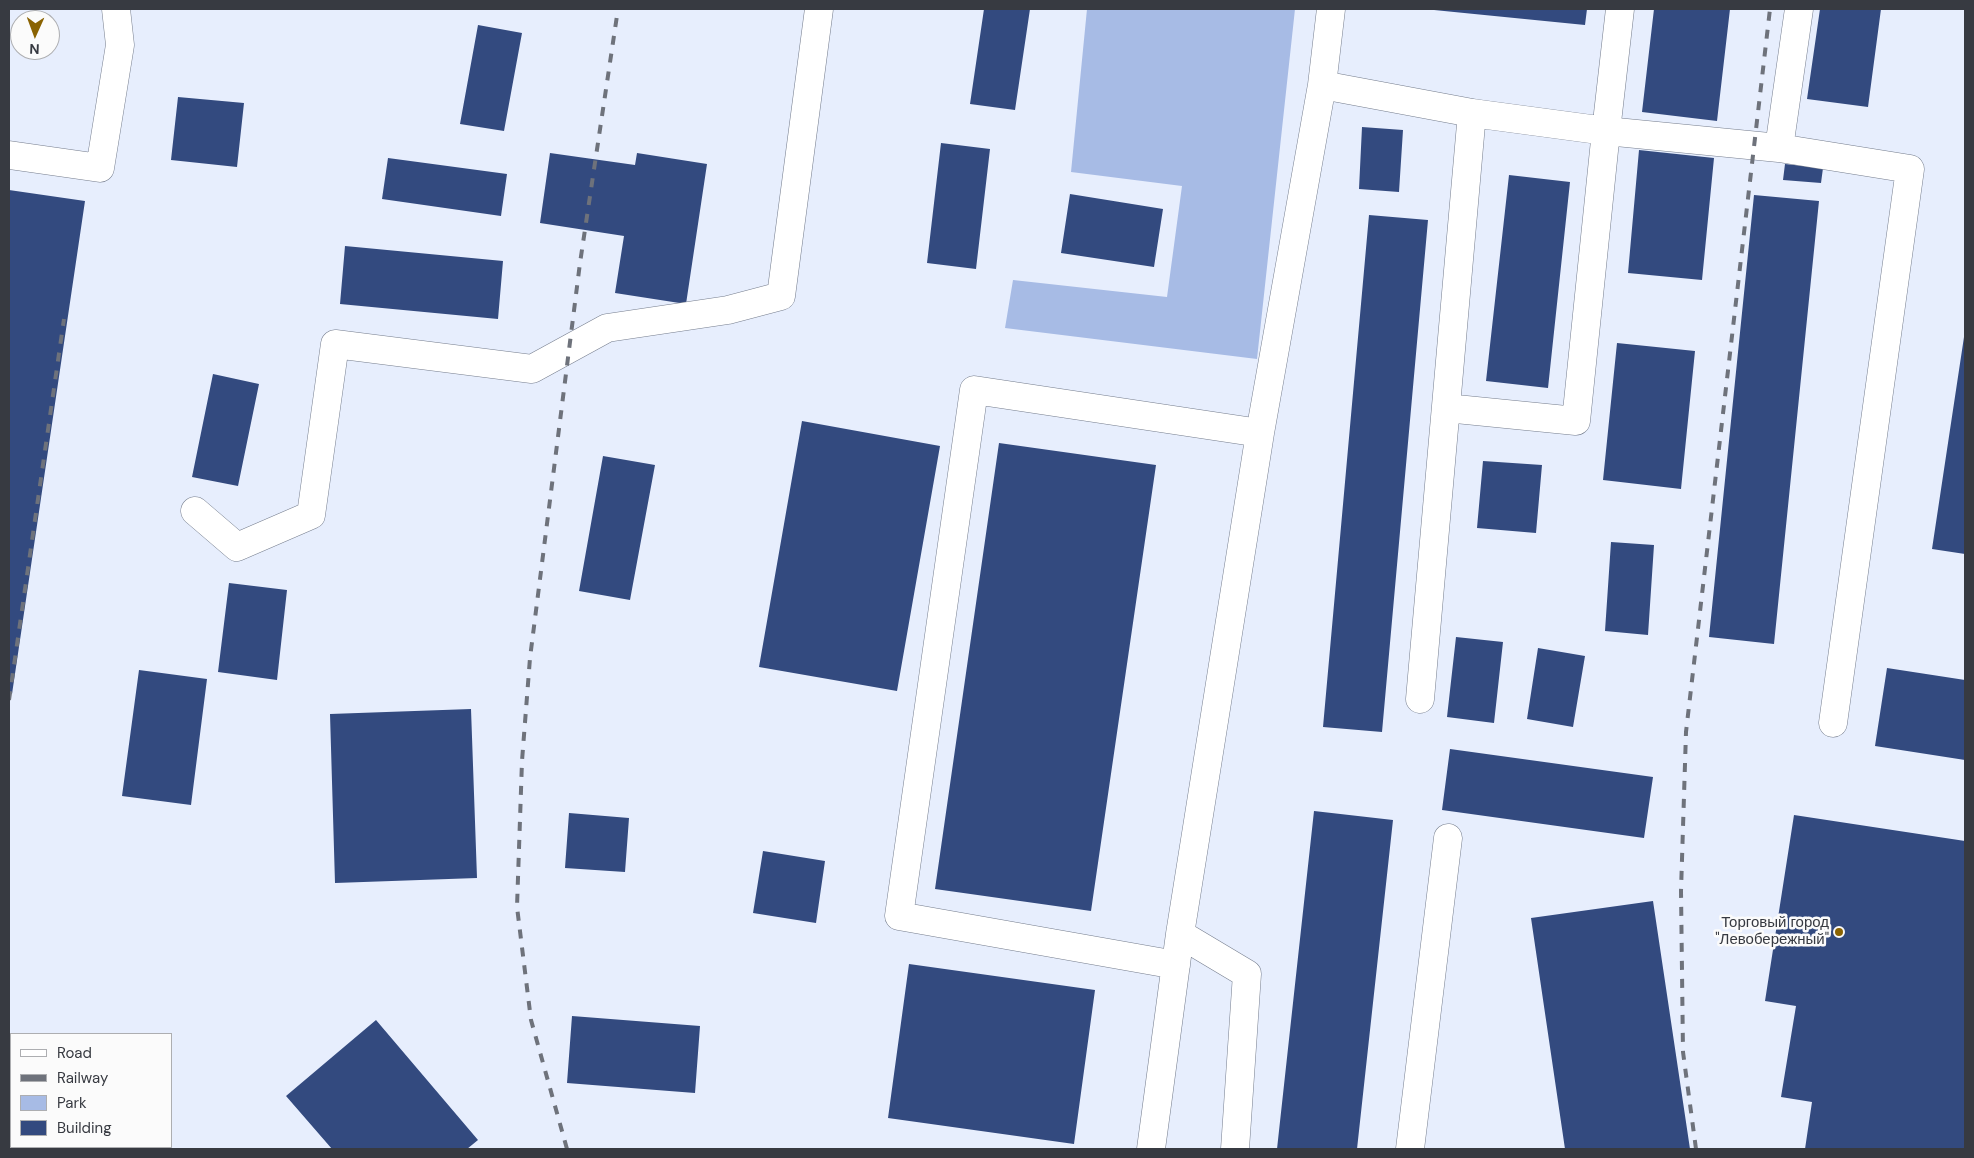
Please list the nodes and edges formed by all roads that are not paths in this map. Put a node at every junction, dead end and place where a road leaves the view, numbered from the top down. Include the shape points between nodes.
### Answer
1 (116, 9) edge
2 (819, 9) edge
3 (1331, 9) edge
4 (1620, 9) edge
5 (1798, 9) edge
6 (1322, 85) junction
7 (1472, 113) junction
8 (1606, 131) junction
9 (1779, 148) junction
10 (9, 155) edge
11 (1446, 408) junction
12 (1260, 433) junction
13 (195, 511) dead end
14 (1420, 699) dead end
15 (1833, 723) dead end
16 (1448, 838) dead end
17 (1180, 934) junction
18 (1176, 965) junction
19 (1151, 1149) edge
20 (1235, 1149) edge
21 (1410, 1149) edge

1 - 10 lane via 120,45 100,168
2 - 13 lane via 781,296 728,310 607,328 532,369 336,344 311,515 237,547
3 - 6 lane
4 - 8 lane
5 - 9 lane
6 - 7 lane
6 - 12 lane
7 - 8 lane
7 - 11 lane
8 - 9 lane
8 - 11 lane via 1576,421
9 - 15 lane via 1910,169
11 - 14 lane
12 - 17 lane
12 - 18 lane via 974,390 899,916
16 - 21 lane
17 - 18 lane
17 - 20 lane via 1247,974
18 - 19 lane

